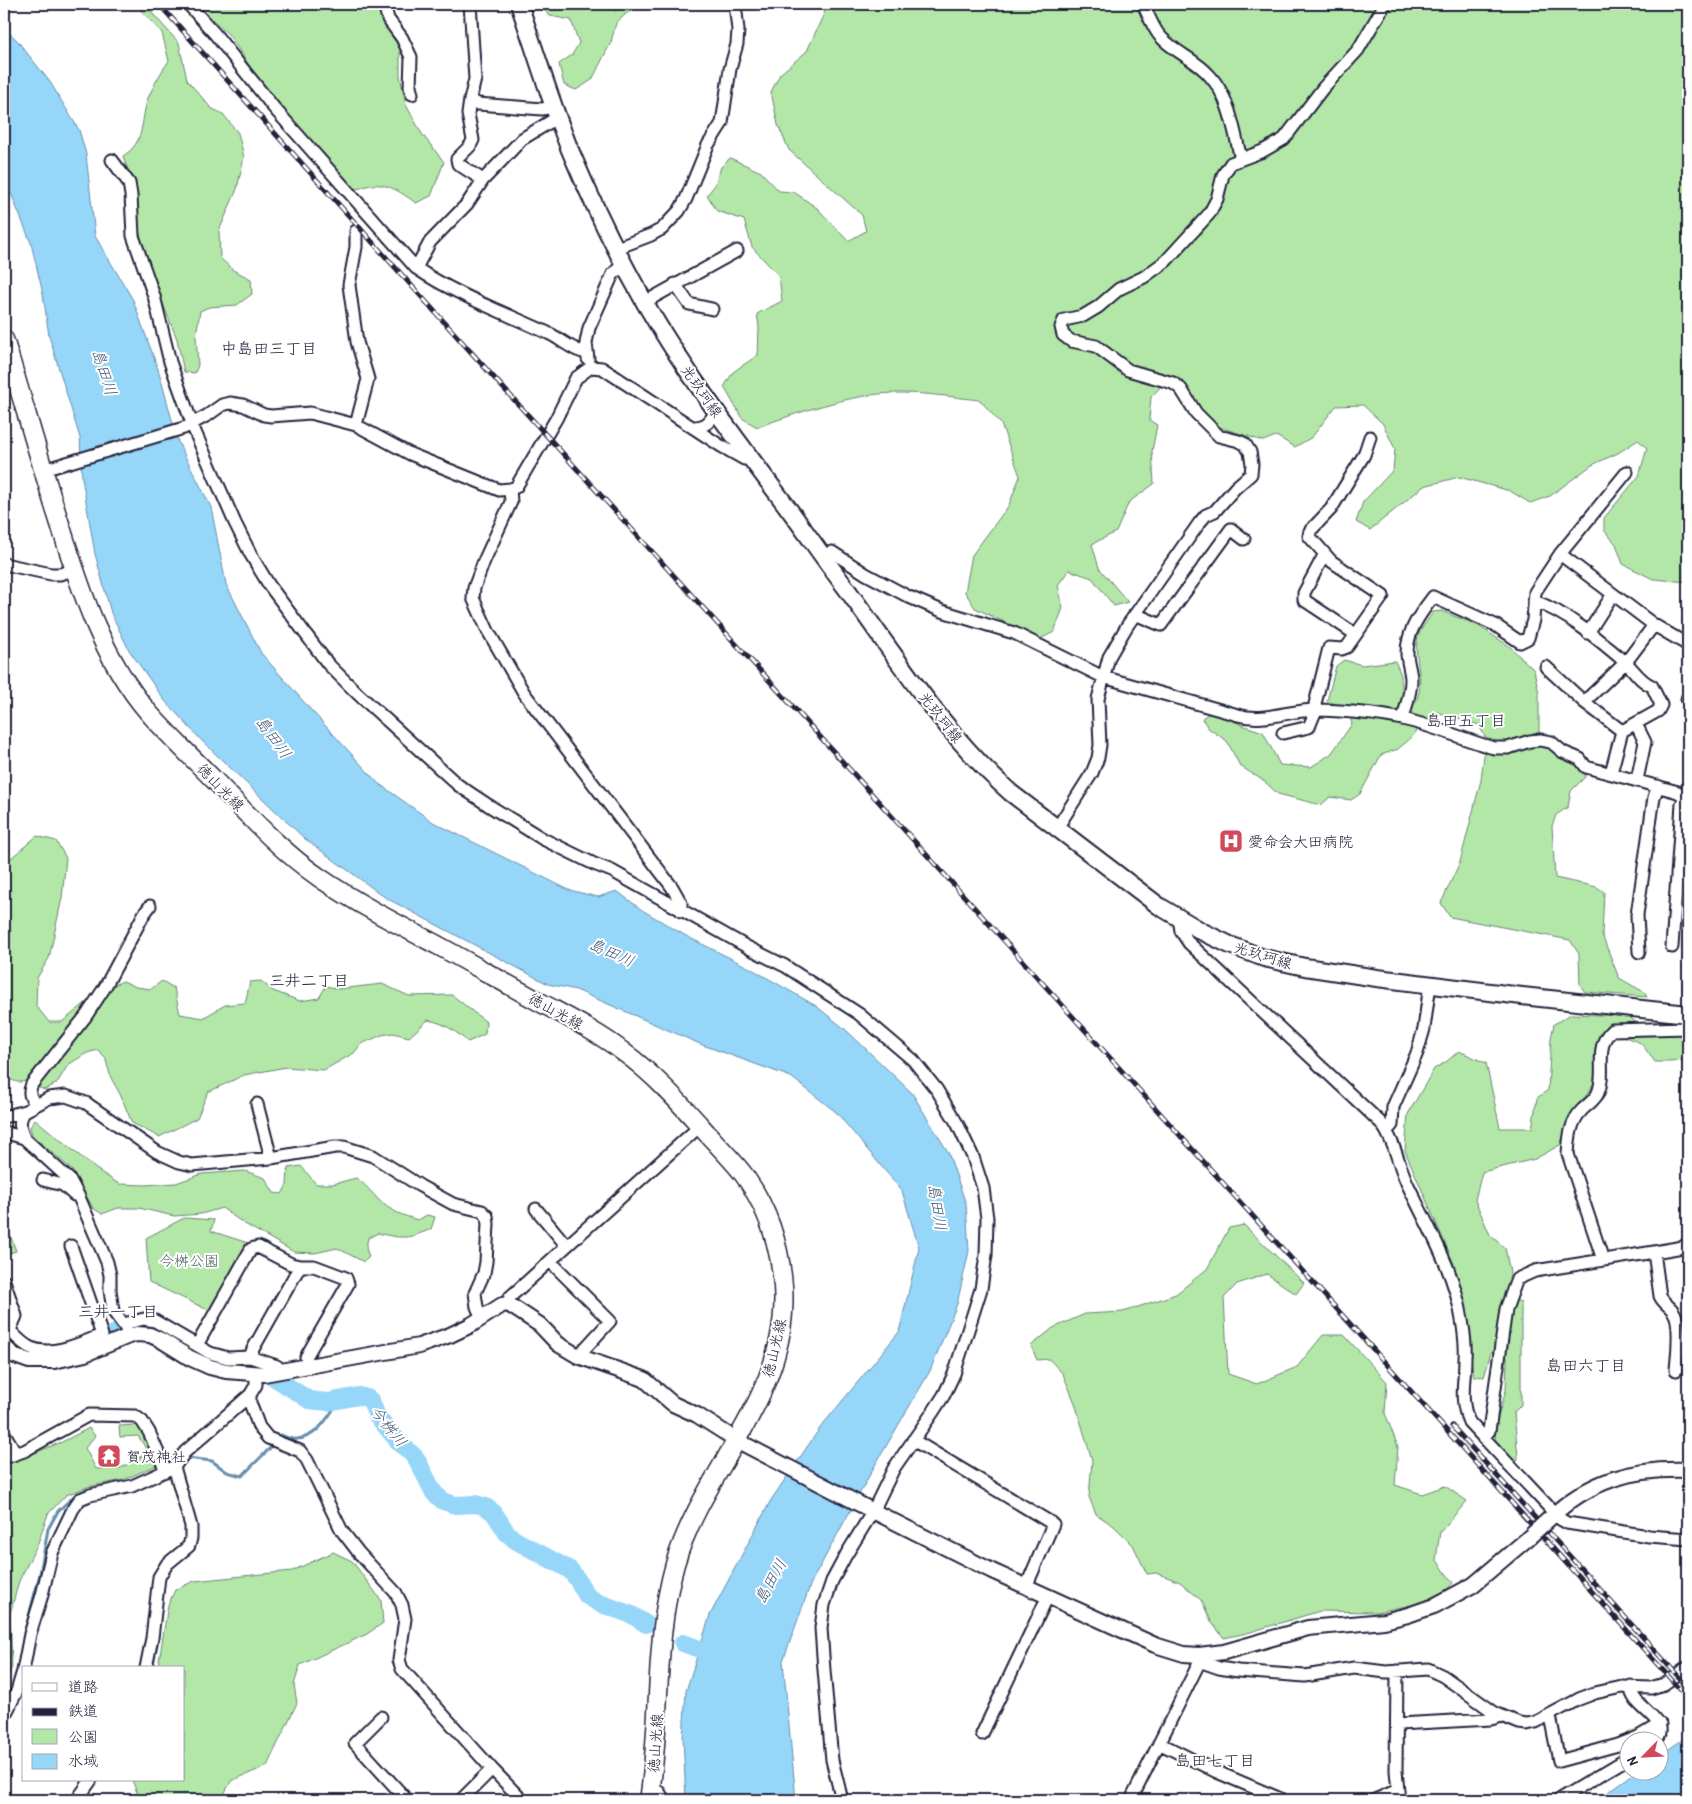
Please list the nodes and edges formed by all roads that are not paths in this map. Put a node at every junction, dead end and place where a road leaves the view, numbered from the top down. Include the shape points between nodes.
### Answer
1 (188, 4) edge
2 (384, 4) edge
3 (470, 4) edge
4 (519, 4) edge
5 (735, 4) edge
6 (1143, 4) edge
7 (1385, 4) edge
8 (412, 94) dead end
9 (470, 100) junction
10 (556, 112) junction
11 (1241, 159) junction
12 (112, 160) dead end
13 (484, 180) junction
14 (356, 231) dead end
15 (617, 248) junction
16 (737, 251) dead end
17 (625, 264) junction
18 (416, 268) junction
19 (675, 284) junction
20 (645, 302) junction
21 (712, 309) dead end
22 (5, 348) edge
23 (586, 352) junction
24 (591, 367) junction
25 (716, 411) junction
26 (356, 425) junction
27 (188, 426) junction
28 (693, 427) junction
29 (1370, 437) dead end
30 (751, 459) junction
31 (51, 468) junction
32 (1627, 472) dead end
33 (510, 490) junction
34 (1244, 539) dead end
35 (1560, 554) junction
36 (821, 555) junction
37 (1326, 557) junction
38 (4, 564) edge
39 (74, 570) junction
40 (1613, 594) junction
41 (1534, 601) junction
42 (1136, 614) junction
43 (1654, 625) junction
44 (1588, 633) junction
45 (1356, 634) junction
46 (1688, 645) edge
47 (1626, 662) junction
48 (1546, 667) dead end
49 (1103, 677) junction
50 (1584, 702) junction
51 (1316, 710) junction
52 (1403, 719) junction
53 (1636, 724) junction
54 (1622, 731) junction
55 (1283, 733) dead end
56 (1611, 773) junction
57 (1637, 780) junction
58 (1658, 786) junction
59 (1687, 797) edge
60 (1057, 828) junction
61 (150, 906) dead end
62 (681, 911) junction
63 (1179, 918) junction
64 (1672, 946) dead end
65 (1639, 952) dead end
66 (1430, 984) junction
67 (1688, 1014) edge
68 (1688, 1028) edge
69 (257, 1104) dead end
70 (30, 1108) junction
71 (4, 1117) edge
72 (700, 1126) junction
73 (1387, 1131) junction
74 (4, 1132) edge
75 (24, 1138) junction
76 (271, 1158) junction
77 (43, 1180) dead end
78 (78, 1195) junction
79 (536, 1208) dead end
80 (1688, 1243) edge
81 (566, 1245) junction
82 (71, 1246) dead end
83 (1654, 1252) junction
84 (1603, 1260) junction
85 (550, 1261) junction
86 (300, 1266) junction
87 (4, 1281) edge
88 (508, 1304) junction
89 (113, 1311) junction
90 (97, 1318) junction
91 (482, 1318) junction
92 (6, 1330) edge
93 (126, 1330) junction
94 (197, 1345) junction
95 (4, 1347) edge
96 (578, 1356) junction
97 (250, 1357) junction
98 (308, 1365) junction
99 (279, 1370) junction
100 (1676, 1370) dead end
101 (256, 1374) junction
102 (250, 1394) junction
103 (4, 1433) edge
104 (1483, 1438) junction
105 (912, 1440) junction
106 (742, 1443) junction
107 (16, 1453) junction
108 (4, 1458) edge
109 (170, 1469) junction
110 (1688, 1470) edge
111 (869, 1509) junction
112 (1552, 1517) junction
113 (1688, 1539) edge
114 (1026, 1587) junction
115 (1048, 1596) junction
116 (1199, 1658) junction
117 (23, 1666) edge
118 (146, 1666) edge
119 (1688, 1667) edge
120 (1398, 1671) junction
121 (22, 1673) edge
122 (1631, 1686) junction
123 (381, 1716) dead end
124 (1502, 1716) junction
125 (4, 1717) edge
126 (1548, 1717) junction
127 (1398, 1724) junction
128 (1660, 1724) junction
129 (1661, 1732) edge
130 (982, 1734) dead end
131 (1159, 1743) junction
132 (1620, 1763) edge
133 (492, 1769) junction
134 (90, 1782) edge
135 (650, 1794) edge
136 (1398, 1795) edge
137 (77, 1800) edge
138 (407, 1800) edge
139 (461, 1800) edge
140 (522, 1800) edge
141 (664, 1800) edge
142 (842, 1800) edge
143 (1131, 1800) edge
144 (1283, 1800) edge
145 (1375, 1800) edge
146 (1558, 1800) edge

1 - 18 street via 274,108
2 - 8 street via 388,19 411,57
3 - 9 street via 475,79
4 - 10 main road, 光玖珂線
5 - 15 street via 737,44 722,123 708,145 686,199 662,229
6 - 11 street via 1159,35 1211,76 1227,102
7 - 11 street via 1358,50 1323,88 1284,139
9 - 10 street via 478,104
9 - 13 street via 468,114 472,140 457,159 458,164
10 - 13 street via 522,139
10 - 15 main road, 光玖珂線
11 - 42 street via 1231,164 1223,175 1218,199 1209,214 1166,261 1119,289 1083,316 1064,320 1061,327 1063,335 1070,341 1096,346 1128,370 1173,383 1219,436 1245,444 1250,452 1251,474 1200,522
12 - 27 street via 129,183 133,236 154,296
13 - 18 street via 467,204 430,242
14 - 26 street via 349,285 357,342 368,379
15 - 17 main road, 光玖珂線
16 - 19 street
17 - 20 main road, 光玖珂線
17 - 23 street via 614,274 589,328
18 - 23 street
19 - 20 street
19 - 21 street via 689,304
20 - 25 main road, 光玖珂線
22 - 31 main road, 徳山光線
23 - 24 street
24 - 28 street via 602,368
24 - 33 street via 576,378 516,487
25 - 28 street via 703,427
25 - 30 main road, 光玖珂線
26 - 27 street via 310,414 264,415 230,403
26 - 33 street via 410,454 499,490
27 - 31 street
27 - 62 street via 251,556 269,586 324,658 352,688 458,785 543,839 612,871
28 - 30 street via 744,460
29 - 37 street via 1364,455 1331,509 1310,531 1309,536
30 - 36 main road, 光玖珂線
31 - 39 main road, 徳山光線
32 - 35 street
33 - 62 street via 511,502 484,561 473,598 524,693 672,887 681,903
34 - 42 street via 1231,529 1161,625
35 - 40 street
35 - 41 street via 1535,592
36 - 49 street via 832,552 909,597 942,611 1014,633
36 - 60 main road, 光玖珂線 via 959,741 990,775
37 - 45 street via 1304,592 1304,600
37 - 45 street via 1383,596
38 - 39 street via 51,574
39 - 72 main road, 徳山光線 via 105,648 127,685 148,712 284,850 348,896 622,1050 663,1085
40 - 43 street
40 - 44 street
41 - 44 street via 1549,606
41 - 52 street via 1534,620 1528,638 1520,642 1495,625 1433,597 1418,616 1410,635 1407,654 1410,690
42 - 49 street via 1109,657
43 - 46 street
43 - 47 street
44 - 47 street
45 - 51 street via 1347,648 1329,648
47 - 50 street
47 - 53 street via 1644,683 1652,686 1661,705 1658,712
48 - 50 street
49 - 51 street via 1248,718
49 - 60 street via 1098,699 1098,758
50 - 54 street
51 - 52 street
51 - 55 street via 1309,727
52 - 56 street via 1494,748 1508,748 1530,741 1551,742 1580,759 1586,767
53 - 54 street
53 - 57 street via 1645,742
54 - 56 street
56 - 57 street
57 - 58 street
58 - 59 street
58 - 65 street via 1638,915
59 - 64 street via 1682,804
60 - 63 main road, 光玖珂線
61 - 70 street via 86,1016 32,1084
62 - 105 street via 785,966 859,1014 913,1060 937,1090 973,1157 983,1188 987,1218 981,1289 954,1374 944,1395
63 - 66 main road, 光玖珂線 via 1230,945 1264,958 1304,967
63 - 73 street via 1189,943
66 - 67 main road, 光玖珂線
66 - 73 street via 1417,1053 1393,1108 1392,1125
68 - 84 street via 1612,1030 1602,1044 1598,1093 1574,1120 1568,1154
69 - 76 street
70 - 71 street
70 - 75 street via 20,1119
70 - 76 street via 49,1098 66,1096 86,1103 157,1152 192,1165
72 - 81 street
72 - 106 main road, 徳山光線 via 742,1172 758,1198 780,1256 784,1289 776,1356
73 - 104 street via 1406,1181 1452,1279 1463,1322 1464,1410 1469,1422
74 - 75 street
75 - 78 street via 70,1180
76 - 91 street via 344,1147 373,1156 453,1204 482,1211 488,1224 486,1262 475,1293
77 - 78 street via 63,1185
78 - 89 street via 107,1262
79 - 81 street
80 - 83 street via 1683,1247
81 - 85 street
82 - 90 street
83 - 84 street
83 - 100 street via 1660,1296 1676,1317
84 - 104 street via 1535,1271 1517,1279 1506,1309 1489,1431
85 - 88 street via 510,1297
85 - 96 street via 610,1321
86 - 94 street via 258,1247 251,1249
86 - 97 street
86 - 98 street via 314,1266 346,1278 348,1284 306,1357
87 - 92 street via 16,1316
88 - 91 street
88 - 96 street
89 - 90 street
89 - 93 street
90 - 92 street via 102,1335 60,1350 30,1348
91 - 98 street via 450,1335 419,1346
93 - 94 street via 144,1319 155,1321
93 - 95 street via 85,1354 54,1362 29,1361
93 - 101 street via 150,1335 210,1367
94 - 97 street via 228,1358
96 - 106 street via 644,1379 673,1404
97 - 99 street via 277,1366
98 - 99 street
99 - 101 street
101 - 102 street via 256,1385
102 - 109 street
102 - 133 street via 259,1428 268,1438 300,1451 308,1460 342,1531 396,1593 405,1619 399,1660 402,1669
103 - 107 street
104 - 112 street
105 - 111 street
105 - 114 street via 1053,1524
106 - 111 street
106 - 135 main road, 徳山光線 via 699,1505 676,1562 667,1597 658,1673 656,1752
107 - 108 street
107 - 109 street via 89,1415 136,1416
109 - 117 street via 132,1486 90,1494 73,1509 52,1553
109 - 118 street via 192,1526 192,1538 159,1577
110 - 112 street via 1627,1474 1584,1491
111 - 114 street
111 - 142 street via 832,1582 824,1604 821,1628 832,1760
112 - 113 street via 1649,1536
112 - 116 street, bridge via 1493,1569 1434,1606 1384,1621 1308,1628
114 - 115 street
115 - 116 street via 1155,1645
115 - 130 street
116 - 120 street via 1219,1668 1305,1676 1354,1668
116 - 131 street
119 - 122 street via 1664,1684 1651,1688
120 - 124 street via 1428,1670 1443,1676
120 - 127 street
121 - 125 street
122 - 126 street via 1595,1693
122 - 128 street via 1634,1698
123 - 138 street via 355,1744
124 - 126 street via 1527,1724
124 - 127 street
126 - 128 street via 1560,1761 1618,1745
127 - 136 street
128 - 129 street
131 - 143 street
131 - 144 street
132 - 146 street
133 - 139 street
133 - 140 street
134 - 137 street
135 - 141 street via 660,1792
136 - 145 street

